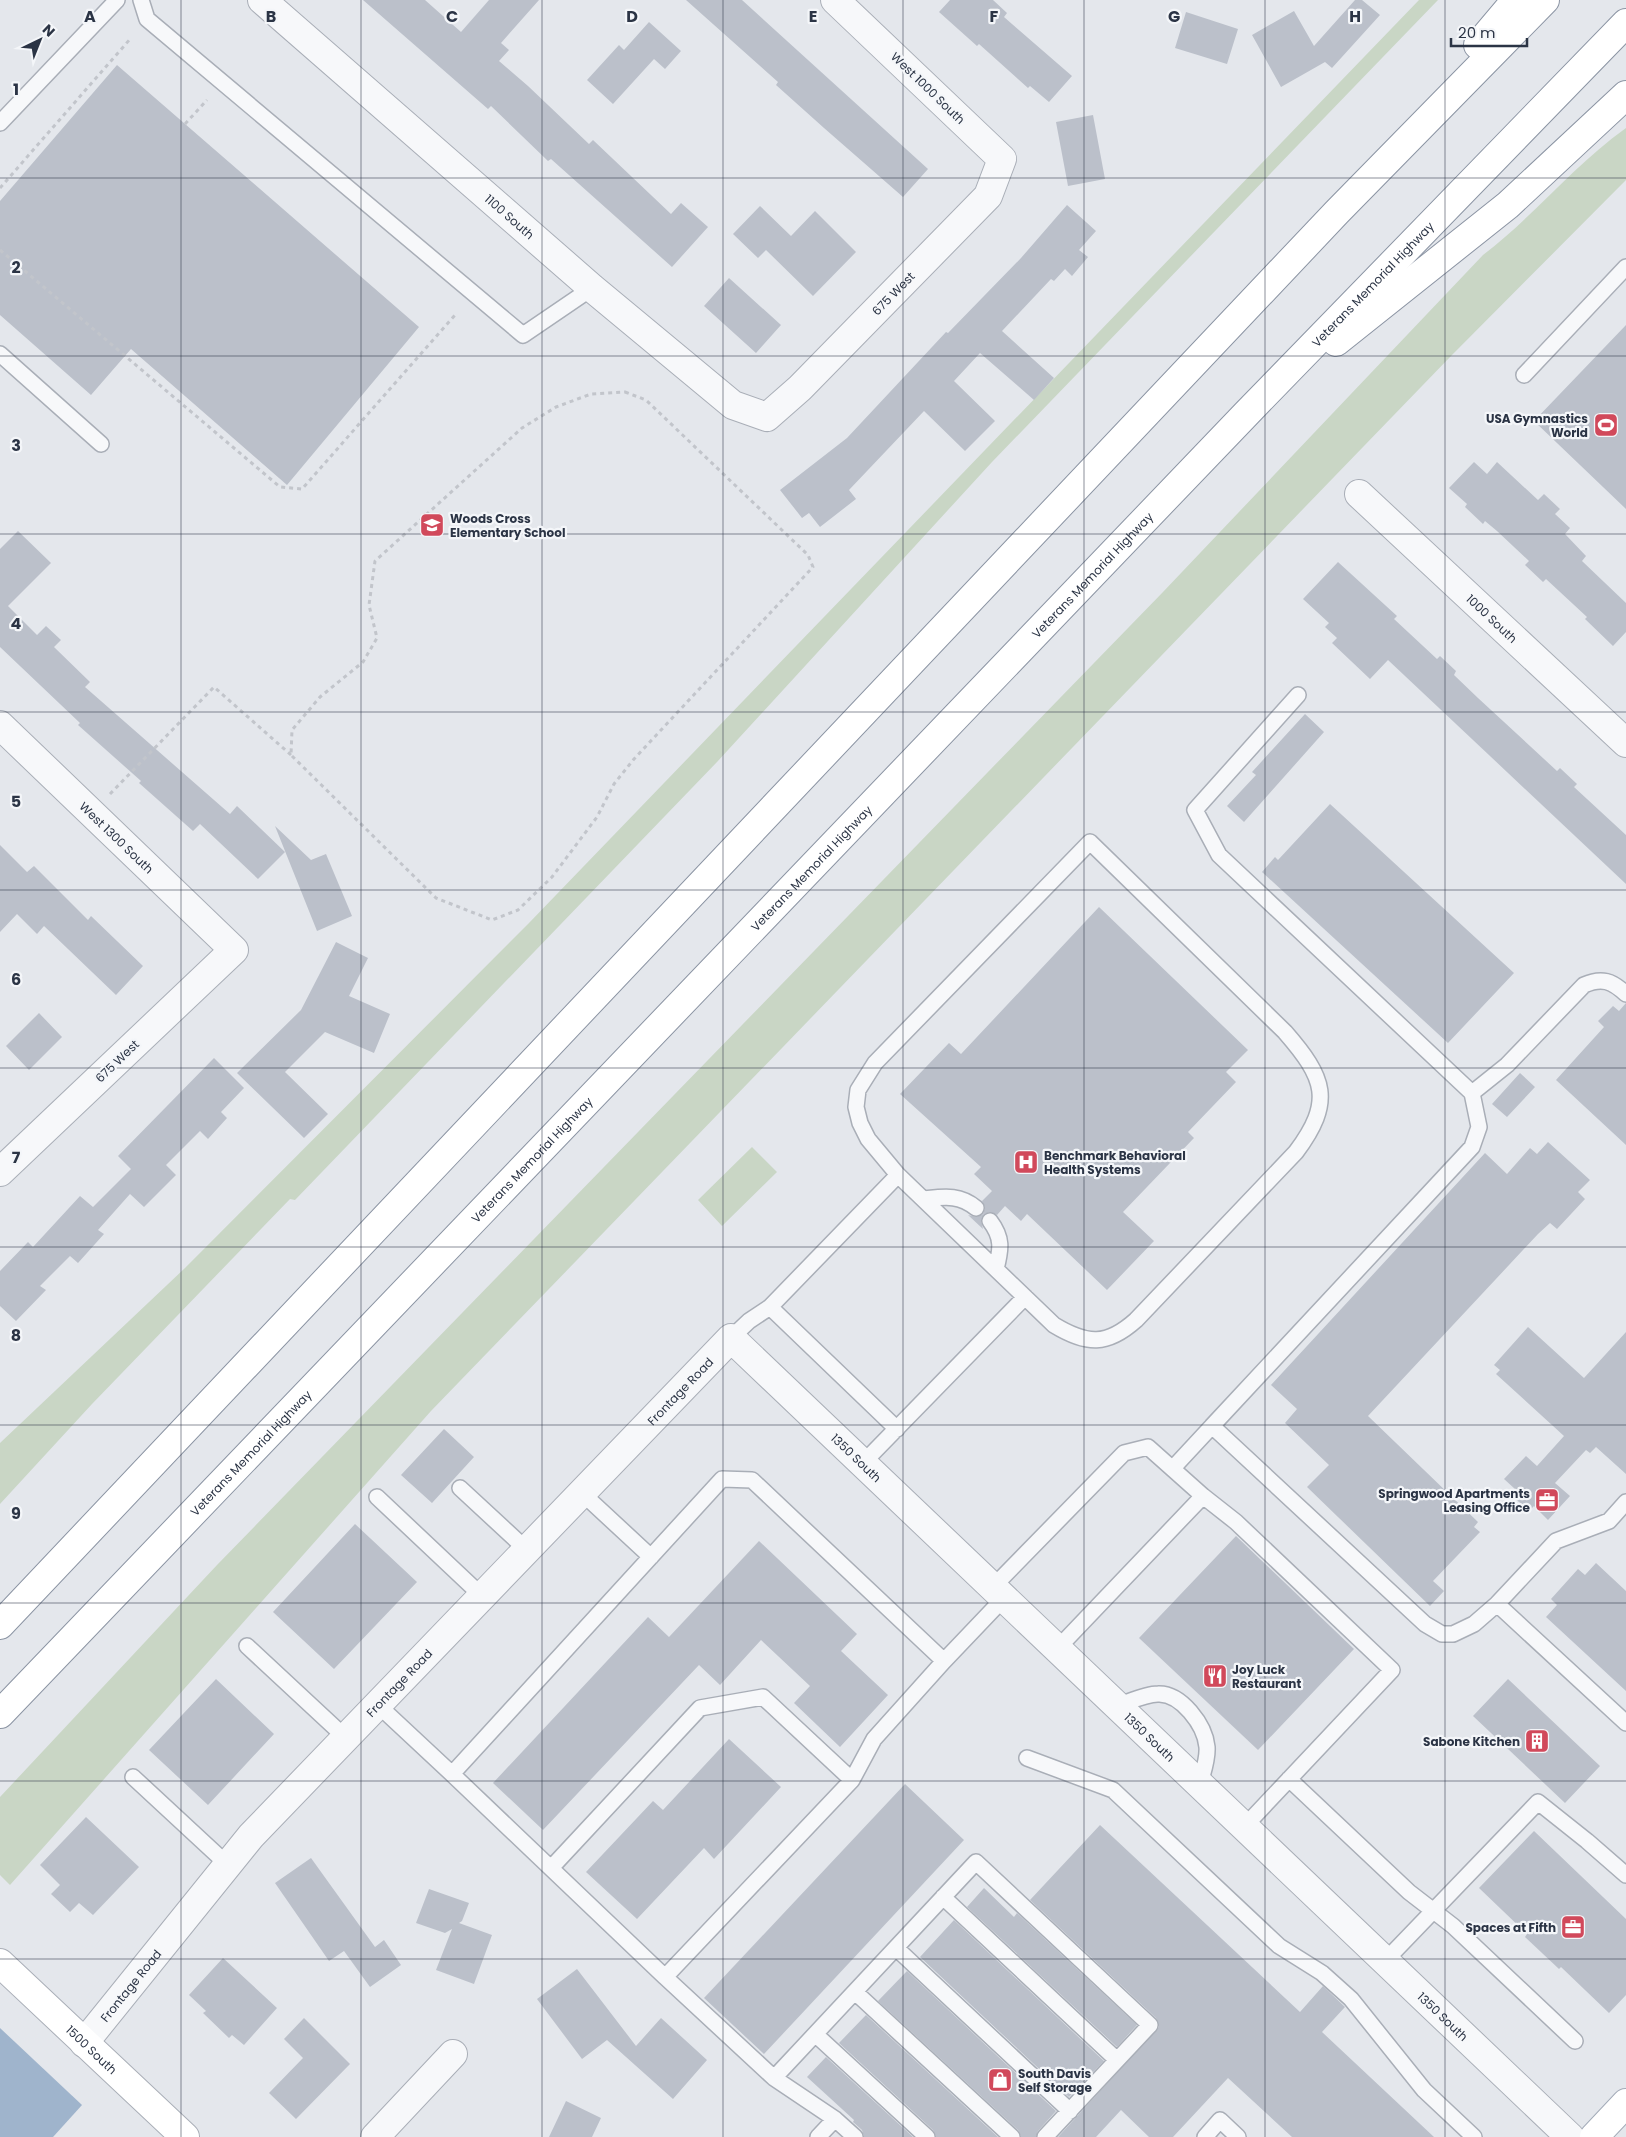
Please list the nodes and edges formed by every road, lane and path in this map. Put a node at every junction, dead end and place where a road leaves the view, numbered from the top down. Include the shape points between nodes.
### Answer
1 (117, 0) edge
2 (140, 0) edge
3 (262, 0) edge
4 (1516, 0) edge
5 (1545, 0) edge
6 (852, 6) edge
7 (1626, 23) edge
8 (131, 38) dead end
9 (1626, 95) edge
10 (207, 100) dead end
11 (0, 123) edge
12 (185, 124) dead end
13 (1002, 159) joint
14 (0, 188) edge
15 (1337, 212) junction
16 (0, 250) edge
17 (1626, 267) edge
18 (592, 288) junction
19 (456, 315) dead end
20 (0, 354) edge
21 (1524, 375) dead end
22 (1247, 412) junction
23 (767, 417) joint
24 (101, 444) dead end
25 (1359, 494) dead end
26 (1298, 695) dead end
27 (0, 725) edge
28 (1626, 743) edge
29 (291, 755) junction
30 (104, 800) dead end
31 (234, 950) joint
32 (1626, 994) edge
33 (1472, 1093) junction
34 (0, 1172) edge
35 (898, 1175) junction
36 (923, 1199) junction
37 (976, 1208) dead end
38 (990, 1221) dead end
39 (996, 1269) junction
40 (1025, 1297) junction
41 (770, 1307) junction
42 (731, 1338) junction
43 (1212, 1426) junction
44 (897, 1429) junction
45 (863, 1464) junction
46 (1173, 1468) junction
47 (460, 1488) dead end
48 (582, 1493) junction
49 (1202, 1496) junction
50 (377, 1497) dead end
51 (1626, 1502) edge
52 (527, 1550) junction
53 (651, 1557) junction
54 (999, 1593) junction
55 (482, 1596) junction
56 (1497, 1604) junction
57 (0, 1625) edge
58 (247, 1646) dead end
59 (1057, 1649) junction
60 (944, 1661) junction
61 (378, 1705) junction
62 (1117, 1706) junction
63 (0, 1714) edge
64 (1626, 1723) edge
65 (346, 1738) junction
66 (1027, 1758) dead end
67 (452, 1774) junction
68 (133, 1777) dead end
69 (1289, 1779) junction
70 (852, 1780) junction
71 (1200, 1784) junction
72 (1244, 1827) junction
73 (228, 1865) junction
74 (551, 1868) junction
75 (1626, 1875) edge
76 (943, 1898) junction
77 (1434, 1911) junction
78 (896, 1948) junction
79 (1385, 1961) junction
80 (0, 1963) edge
81 (665, 1977) junction
82 (855, 1992) junction
83 (815, 2034) junction
84 (1575, 2041) dead end
85 (84, 2043) junction
86 (452, 2054) dead end
87 (1117, 2060) junction
88 (774, 2078) junction
89 (1626, 2103) edge
90 (1070, 2111) junction
91 (835, 2119) junction
92 (185, 2137) edge
93 (375, 2137) edge
94 (818, 2137) edge
95 (855, 2137) edge
96 (927, 2137) edge
97 (1012, 2137) edge
98 (1045, 2137) edge
99 (1205, 2137) edge
100 (1238, 2137) edge
101 (1474, 2137) edge
102 (1570, 2137) edge
103 (1594, 2137) edge

1 - 11 lane
2 - 18 lane via 147,19 523,336
3 - 18 street, 1100 South
4 - 15 main road
5 - 15 main road
6 - 13 street, West 1000 South
7 - 22 main road, Veterans Memorial Highway
8 - 14 path
9 - 22 main road via 1508,205
10 - 12 path
13 - 23 street, 675 West via 988,196 800,388
15 - 57 main road
16 - 19 path via 280,488 302,489
17 - 21 lane
18 - 23 street, 1100 South via 733,405
20 - 24 lane
22 - 63 main road, Veterans Memorial Highway
25 - 28 street, 1000 South
26 - 33 lane via 1196,810 1219,856
27 - 31 street, West 1300 South
29 - 29 path via 292,730 320,697 363,662 377,638 369,605 375,560 522,428 556,407 591,394 625,392 646,400 808,555 813,567 634,758 614,784 597,817 552,877 518,910 492,920 436,898
29 - 30 path via 214,687
31 - 34 street, 675 West
32 - 33 lane via 1600,979 1584,985 1508,1065
33 - 43 lane via 1480,1126 1472,1147
35 - 36 lane
35 - 40 lane via 868,1139 860,1123 856,1107 858,1090 866,1076 1090,842 1302,1052 1316,1075 1321,1092 1319,1114 1296,1152 1122,1332 1105,1340 1087,1340 1071,1335 1054,1325
35 - 41 lane
36 - 37 lane via 951,1196
36 - 39 lane
38 - 39 lane via 1001,1238
39 - 40 lane
40 - 44 lane
41 - 42 lane
41 - 44 lane
42 - 45 street, 1350 South
42 - 48 street, Frontage Road
43 - 46 lane
43 - 56 lane via 1433,1630 1453,1634 1463,1630
44 - 45 lane
45 - 54 street, 1350 South
46 - 49 lane
46 - 54 lane via 1148,1447 1124,1453
47 - 52 lane
48 - 52 street, Frontage Road
48 - 53 lane
49 - 59 lane
49 - 69 lane via 1236,1522 1392,1670
50 - 55 lane
51 - 56 lane via 1609,1521 1556,1541
52 - 55 street, Frontage Road
53 - 60 lane via 722,1479 752,1480
53 - 67 lane
54 - 59 street, 1350 South
54 - 60 lane
55 - 61 street, Frontage Road
56 - 64 lane
58 - 65 lane
59 - 62 street, 1350 South
60 - 70 lane via 874,1739
61 - 65 street, Frontage Road
61 - 67 lane
62 - 71 street, 1350 South
62 - 71 lane via 1161,1694 1172,1697 1189,1712 1201,1727 1207,1744
65 - 73 street, Frontage Road via 251,1836
66 - 101 lane via 1112,1790 1279,1946 1322,1973 1351,1999 1424,2090
67 - 74 lane
68 - 73 lane
69 - 72 lane
69 - 77 lane
70 - 74 lane via 763,1697 700,1708
70 - 81 lane
71 - 72 street, 1350 South
72 - 79 street, 1350 South
73 - 85 street, Frontage Road
74 - 81 lane
75 - 77 lane via 1538,1802
76 - 78 lane
76 - 87 lane
76 - 87 lane via 976,1862 1150,2025
77 - 79 lane
77 - 84 lane via 1454,1926
78 - 82 lane
78 - 90 lane
79 - 102 street, 1350 South
80 - 85 main road, 1500 South
81 - 88 lane
82 - 83 lane
82 - 97 lane
83 - 88 lane
83 - 96 lane
85 - 92 main road, 1500 South
86 - 93 street
87 - 90 lane
88 - 91 lane
89 - 103 main road
90 - 98 lane
91 - 94 lane
91 - 95 lane
99 - 100 lane via 1220,2120

